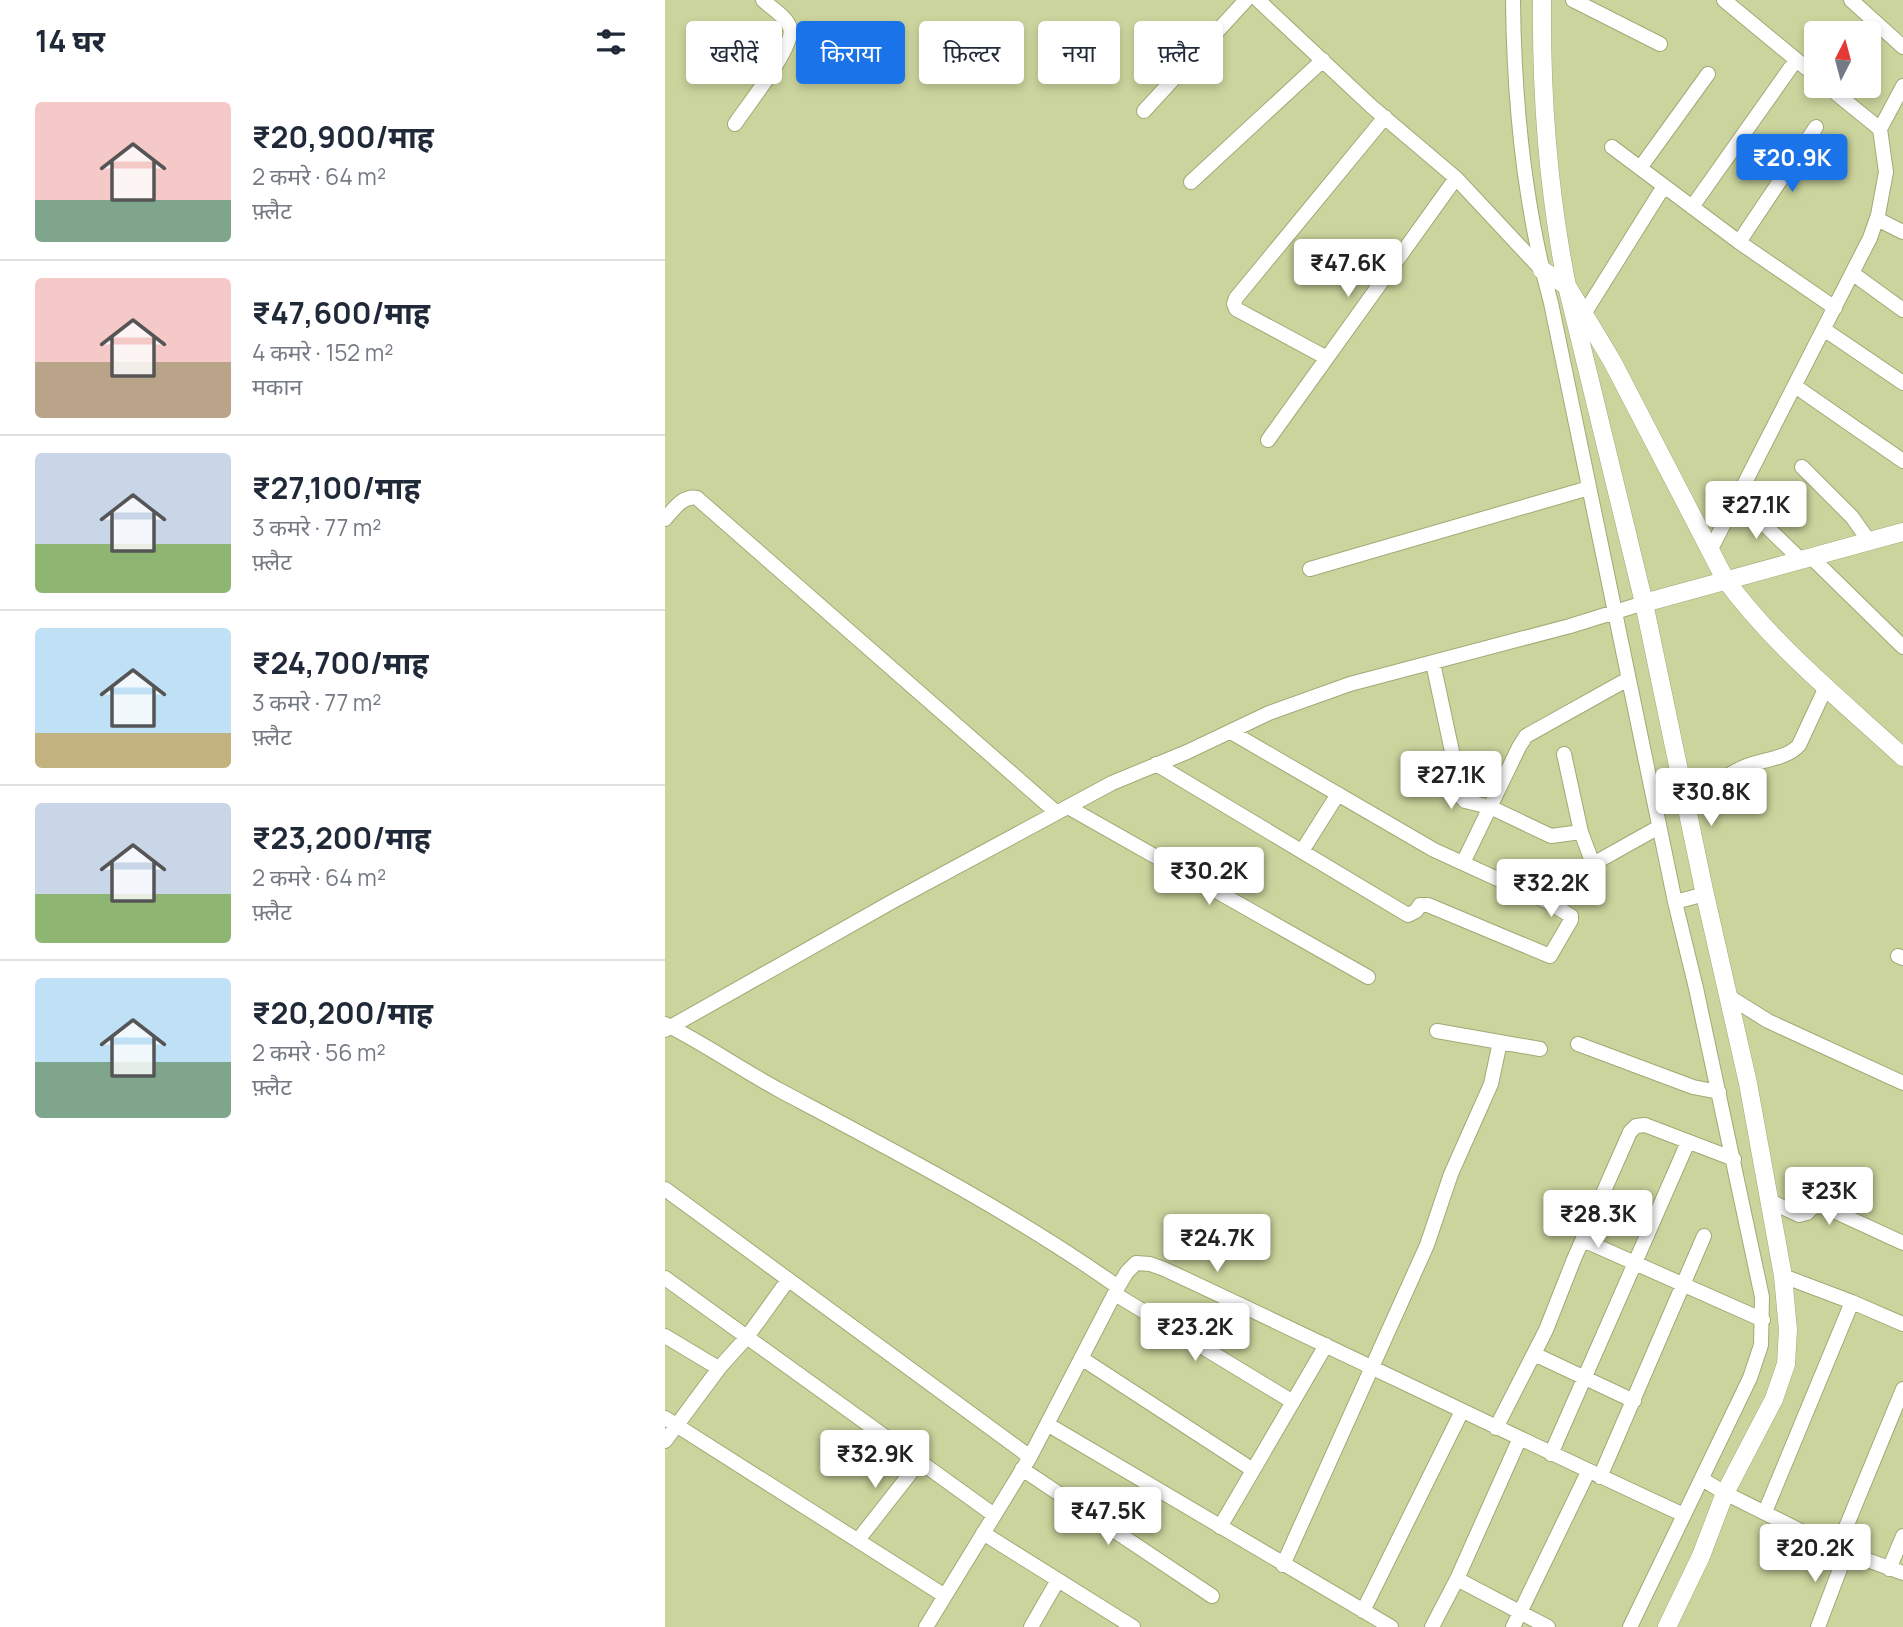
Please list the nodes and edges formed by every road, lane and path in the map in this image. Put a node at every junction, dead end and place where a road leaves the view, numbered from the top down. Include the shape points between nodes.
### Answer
1 (763, 0) edge
2 (1246, 0) edge
3 (1258, 0) edge
4 (1513, 0) edge
5 (1542, 0) edge
6 (1573, 0) edge
7 (1724, 0) edge
8 (1851, 0) edge
9 (1660, 44) dead end
10 (1903, 47) edge
11 (1323, 60) junction
12 (1796, 60) junction
13 (1804, 66) edge
14 (1708, 74) dead end
15 (1903, 86) edge
16 (1842, 98) edge
17 (1144, 111) dead end
18 (1385, 117) junction
19 (735, 124) dead end
20 (1816, 127) dead end
21 (1880, 129) junction
22 (1612, 147) dead end
23 (1640, 167) junction
24 (1456, 178) junction
25 (1191, 182) dead end
26 (1664, 186) junction
27 (1692, 207) junction
28 (1877, 219) junction
29 (1903, 232) edge
30 (1739, 242) junction
31 (1852, 273) junction
32 (1555, 278) junction
33 (1835, 308) junction
34 (1903, 310) edge
35 (1584, 314) junction
36 (1825, 330) junction
37 (1327, 358) junction
38 (1903, 383) edge
39 (1795, 386) junction
40 (1268, 440) dead end
41 (1903, 461) edge
42 (1802, 467) dead end
43 (1589, 488) junction
44 (1737, 498) junction
45 (665, 519) edge
46 (1903, 532) edge
47 (1869, 541) junction
48 (1710, 551) junction
49 (1805, 558) junction
50 (1310, 569) dead end
51 (1725, 579) junction
52 (1630, 607) junction
53 (1903, 647) edge
54 (1433, 663) junction
55 (1628, 678) junction
56 (1826, 687) junction
57 (1231, 732) junction
58 (1564, 754) dead end
59 (1903, 757) edge
60 (1156, 764) junction
61 (1338, 794) junction
62 (1687, 806) junction
63 (1490, 807) junction
64 (1063, 810) junction
65 (1659, 827) junction
66 (1581, 832) junction
67 (1302, 851) junction
68 (1463, 863) junction
69 (1593, 864) junction
70 (1689, 898) junction
71 (1548, 902) junction
72 (1368, 976) dead end
73 (1728, 996) junction
74 (667, 1027) edge
75 (1437, 1031) dead end
76 (1500, 1042) junction
77 (1579, 1044) dead end
78 (1540, 1049) dead end
79 (1903, 1083) edge
80 (1719, 1092) junction
81 (1688, 1142) junction
82 (1734, 1159) junction
83 (665, 1189) edge
84 (1770, 1201) junction
85 (1704, 1236) dead end
86 (1583, 1240) junction
87 (1903, 1243) edge
88 (1634, 1261) junction
89 (1783, 1276) junction
90 (665, 1278) edge
91 (788, 1280) junction
92 (1684, 1283) junction
93 (1117, 1290) junction
94 (1852, 1301) junction
95 (1763, 1320) junction
96 (1903, 1324) edge
97 (665, 1336) edge
98 (747, 1337) junction
99 (1326, 1345) junction
100 (1534, 1354) junction
101 (1081, 1359) junction
102 (720, 1367) junction
103 (1373, 1368) junction
104 (1583, 1378) junction
105 (1902, 1395) edge
106 (1633, 1401) junction
107 (1293, 1402) junction
108 (1462, 1411) junction
109 (671, 1422) edge
110 (1047, 1424) junction
111 (1496, 1428) junction
112 (1519, 1440) junction
113 (665, 1441) edge
114 (1551, 1454) junction
115 (920, 1461) junction
116 (1026, 1463) junction
117 (1253, 1470) junction
118 (1594, 1474) junction
119 (1714, 1486) junction
120 (1765, 1512) junction
121 (994, 1515) junction
122 (1684, 1515) junction
123 (1220, 1527) junction
124 (983, 1533) junction
125 (1903, 1536) edge
126 (858, 1540) junction
127 (1841, 1551) junction
128 (1283, 1565) junction
129 (1896, 1571) edge
130 (1457, 1579) junction
131 (1058, 1580) junction
132 (945, 1596) junction
133 (1212, 1596) dead end
134 (1363, 1611) junction
135 (1520, 1612) junction
136 (926, 1627) edge
137 (1031, 1627) edge
138 (1133, 1627) edge
139 (1391, 1627) edge
140 (1432, 1627) edge
141 (1513, 1627) edge
142 (1548, 1627) edge
143 (1630, 1627) edge
144 (1667, 1627) edge
145 (1818, 1627) edge

1 - 19 street via 790,26 791,35
2 - 17 street
3 - 11 street
4 - 32 street via 1526,182
5 - 32 street via 1545,133 1557,234
6 - 9 street
7 - 12 street
8 - 10 street
11 - 18 street
11 - 25 street
12 - 13 street
12 - 27 street
14 - 23 street
15 - 21 street
16 - 21 street
18 - 24 street
18 - 37 street via 1234,304
20 - 30 street
21 - 28 street via 1886,172
22 - 23 street
23 - 26 street
24 - 32 street
24 - 37 street
26 - 27 street
26 - 35 street
27 - 30 street
28 - 29 street
28 - 31 street
30 - 33 street
31 - 33 street
31 - 34 street
32 - 35 street
32 - 43 street via 1551,303
32 - 52 street
33 - 36 street
35 - 48 street
36 - 38 street
36 - 39 street
37 - 40 street
39 - 41 street
39 - 44 street
42 - 47 street via 1852,517
43 - 50 street
43 - 52 street
44 - 48 street
44 - 49 street
45 - 64 street via 685,499 697,498
46 - 47 street
47 - 49 street
48 - 51 street
49 - 51 street
49 - 53 street
51 - 52 street
51 - 56 street via 1744,605
52 - 54 street
52 - 55 street
52 - 62 street
54 - 57 street via 1303,699
54 - 63 street via 1462,798
55 - 63 street via 1526,736
55 - 65 street
56 - 59 street
56 - 62 street via 1792,753 1740,769
57 - 60 street
57 - 61 street
58 - 66 street
60 - 64 street
60 - 67 street
61 - 67 street
61 - 68 street
62 - 70 street
63 - 66 street via 1551,836
63 - 68 street
64 - 72 street
64 - 74 street
65 - 69 street
65 - 70 street
66 - 69 street
67 - 71 street via 1408,915 1420,905 1428,905 1546,956 1553,953 1571,920 1568,913
68 - 71 street
69 - 71 street
70 - 73 street
70 - 80 street
73 - 79 street via 1768,1021
73 - 84 street
74 - 93 street via 955,1184 1071,1254
75 - 76 street
76 - 78 street
76 - 103 street via 1491,1084
77 - 80 street via 1693,1087
80 - 82 street
81 - 82 street
81 - 86 street via 1645,1125 1636,1126
81 - 88 street
82 - 95 street
83 - 91 street
84 - 87 street via 1799,1215 1814,1206 1825,1207
84 - 89 street
85 - 92 street
86 - 88 street
86 - 100 street
88 - 92 street
88 - 104 street
89 - 94 street
89 - 119 street via 1786,1364 1764,1420
90 - 98 street
91 - 98 street
91 - 116 street
92 - 95 street
92 - 106 street
93 - 99 street via 1136,1263 1150,1264
93 - 101 street
93 - 107 street
94 - 96 street
94 - 120 street
95 - 119 street via 1761,1345
97 - 102 street
98 - 102 street
98 - 115 street
99 - 103 street
99 - 107 street
100 - 104 street
100 - 111 street
101 - 110 street
101 - 117 street
102 - 109 street
103 - 108 street
103 - 128 street
104 - 106 street
104 - 114 street
105 - 127 street
106 - 118 street
107 - 117 street
108 - 111 street
108 - 134 street
109 - 113 street
109 - 126 street
110 - 116 street
110 - 123 street
111 - 112 street
112 - 114 street
112 - 130 street
114 - 118 street
115 - 121 street
115 - 126 street
116 - 121 street
116 - 133 street
117 - 123 street
118 - 122 street
118 - 135 street
119 - 120 street
119 - 122 street
119 - 144 street via 1701,1556
120 - 127 street
121 - 124 street
122 - 143 street
123 - 128 street
124 - 131 street
124 - 132 street
125 - 129 street
126 - 132 street
127 - 129 street
127 - 145 street
128 - 134 street
130 - 135 street
130 - 140 street
131 - 137 street
131 - 138 street
132 - 136 street
134 - 139 street
135 - 141 street
135 - 142 street

